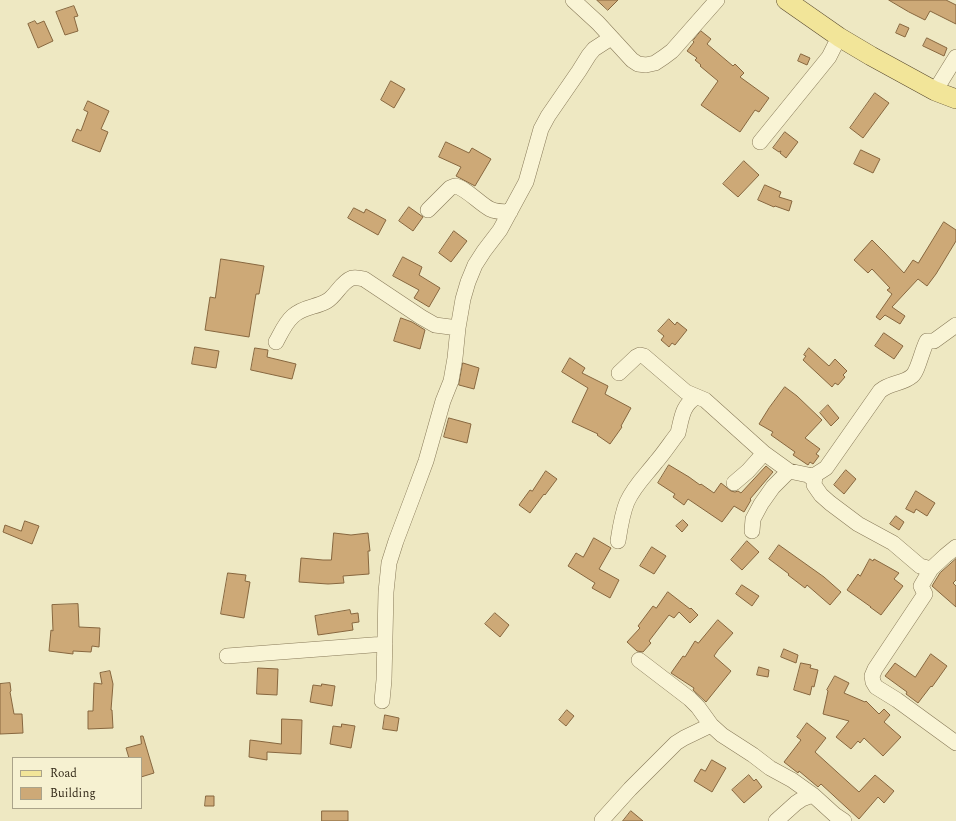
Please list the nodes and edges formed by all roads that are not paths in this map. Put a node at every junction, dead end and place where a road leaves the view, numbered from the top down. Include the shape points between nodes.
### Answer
1 (573, 0) edge
2 (717, 0) edge
3 (786, 0) edge
4 (839, 37) junction
5 (611, 38) junction
6 (956, 57) edge
7 (935, 91) junction
8 (956, 99) edge
9 (760, 142) dead end
10 (428, 210) dead end
11 (510, 212) junction
12 (956, 325) edge
13 (458, 328) junction
14 (276, 342) dead end
15 (619, 373) dead end
16 (696, 397) junction
17 (764, 453) junction
18 (789, 471) junction
19 (815, 475) junction
20 (734, 483) dead end
21 (752, 530) dead end
22 (618, 541) dead end
23 (956, 547) edge
24 (931, 569) junction
25 (385, 644) junction
26 (227, 656) dead end
27 (639, 660) dead end
28 (382, 700) dead end
29 (711, 725) junction
30 (956, 743) edge
31 (813, 795) junction
32 (602, 820) dead end
33 (776, 821) edge
34 (844, 821) edge

1 - 5 street
2 - 5 street via 672,51 655,64 638,64
3 - 4 main road
4 - 7 main road
4 - 9 street via 829,57
5 - 11 street via 589,55 541,128 526,182
6 - 7 street
7 - 8 main road
10 - 11 street via 455,186 491,210
11 - 13 street via 475,265 463,299
12 - 19 street via 934,341 927,341 915,373 906,380 885,387 880,392 826,468
13 - 14 street via 435,324 421,318 364,279 352,278 327,301 305,308 292,317
13 - 25 street via 451,381 426,461 389,563
15 - 16 street via 636,357 644,356 686,392
16 - 17 street via 705,400
16 - 22 street via 686,406 678,433 626,503
17 - 18 street
17 - 20 street
18 - 19 street
18 - 21 street via 761,504 753,519
19 - 24 street via 814,485 820,495 858,524 894,543 920,566
23 - 24 street
24 - 30 street via 921,586 925,594 872,676 876,688 897,700
25 - 26 street
25 - 28 street
27 - 29 street via 690,699
29 - 31 street via 770,768
29 - 32 street via 676,744
31 - 33 street via 796,803
31 - 34 street

